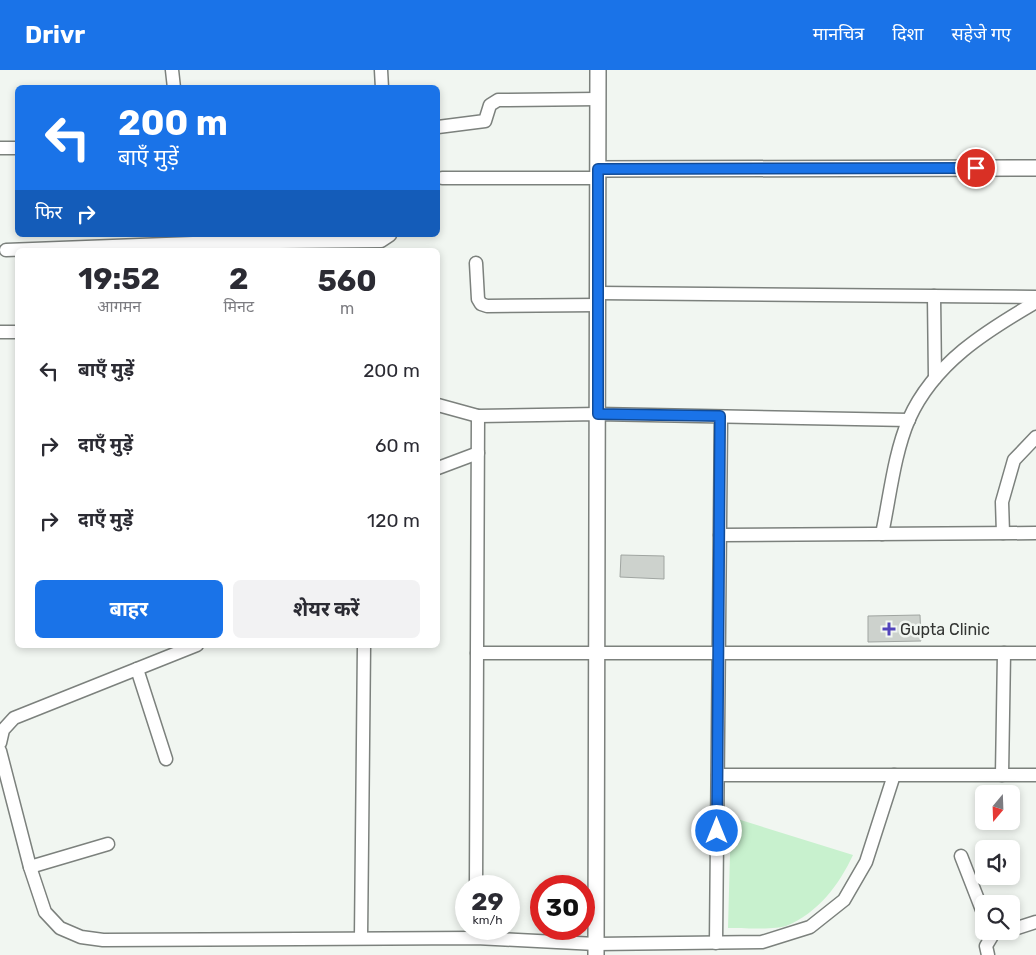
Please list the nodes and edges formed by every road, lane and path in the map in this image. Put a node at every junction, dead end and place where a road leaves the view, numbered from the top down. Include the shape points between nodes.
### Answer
1 (172, 70) edge
2 (381, 70) edge
3 (598, 70) edge
4 (174, 85) edge
5 (382, 85) edge
6 (598, 99) junction
7 (440, 127) edge
8 (0, 148) edge
9 (15, 148) edge
10 (1036, 168) edge
11 (599, 173) junction
12 (442, 178) dead end
13 (387, 237) edge
14 (193, 242) edge
15 (53, 248) edge
16 (6, 250) dead end
17 (15, 250) edge
18 (476, 264) dead end
19 (934, 296) junction
20 (1036, 297) edge
21 (598, 299) junction
22 (1036, 302) edge
23 (0, 332) edge
24 (15, 332) edge
25 (935, 378) junction
26 (440, 406) edge
27 (598, 414) junction
28 (478, 416) junction
29 (720, 416) junction
30 (909, 420) junction
31 (1036, 437) edge
32 (478, 453) junction
33 (440, 467) edge
34 (1002, 533) junction
35 (1036, 533) edge
36 (882, 534) junction
37 (720, 535) junction
38 (190, 648) edge
39 (364, 648) edge
40 (477, 653) junction
41 (598, 653) junction
42 (719, 653) junction
43 (1004, 653) junction
44 (1036, 653) edge
45 (137, 669) junction
46 (0, 743) edge
47 (0, 751) edge
48 (166, 759) dead end
49 (718, 775) junction
50 (894, 775) junction
51 (1002, 775) junction
52 (1036, 775) edge
53 (108, 844) dead end
54 (961, 856) dead end
55 (30, 867) junction
56 (476, 875) edge
57 (976, 895) edge
58 (1036, 922) edge
59 (1020, 927) edge
60 (455, 934) edge
61 (361, 938) junction
62 (520, 939) edge
63 (988, 940) edge
64 (716, 943) junction
65 (596, 950) edge
66 (988, 955) edge

1 - 4 street
2 - 5 street
3 - 6 street
6 - 7 street via 498,100 490,105 485,121
6 - 11 street
8 - 9 street
10 - 11 street
11 - 12 street
11 - 21 street
13 - 14 street via 381,241
14 - 15 street
16 - 17 street
18 - 21 street via 478,299 487,306
19 - 20 street
19 - 21 street
19 - 25 street
21 - 27 street
22 - 25 street via 993,327 960,352
23 - 24 street
25 - 30 street
26 - 28 street
27 - 28 street
27 - 29 street
27 - 41 street
28 - 32 street
29 - 30 street
29 - 37 street
30 - 36 street via 896,461
31 - 34 street via 1014,460 1002,502
32 - 33 street
32 - 40 street
34 - 35 street
34 - 36 street
36 - 37 street
37 - 42 street
38 - 45 street
39 - 61 street
40 - 41 street
40 - 56 street
41 - 42 street
41 - 65 street
42 - 43 street
42 - 49 street
43 - 44 street
43 - 51 street
45 - 46 street via 14,718 3,730
45 - 48 street
47 - 55 street
49 - 50 street
49 - 64 street
50 - 51 street
50 - 64 street via 866,862 844,900 810,927 762,942
51 - 52 street
53 - 55 street
54 - 57 street
55 - 61 street via 45,912 60,928 81,937 103,940
58 - 59 street
60 - 61 street
62 - 65 street
63 - 66 street
64 - 65 street

